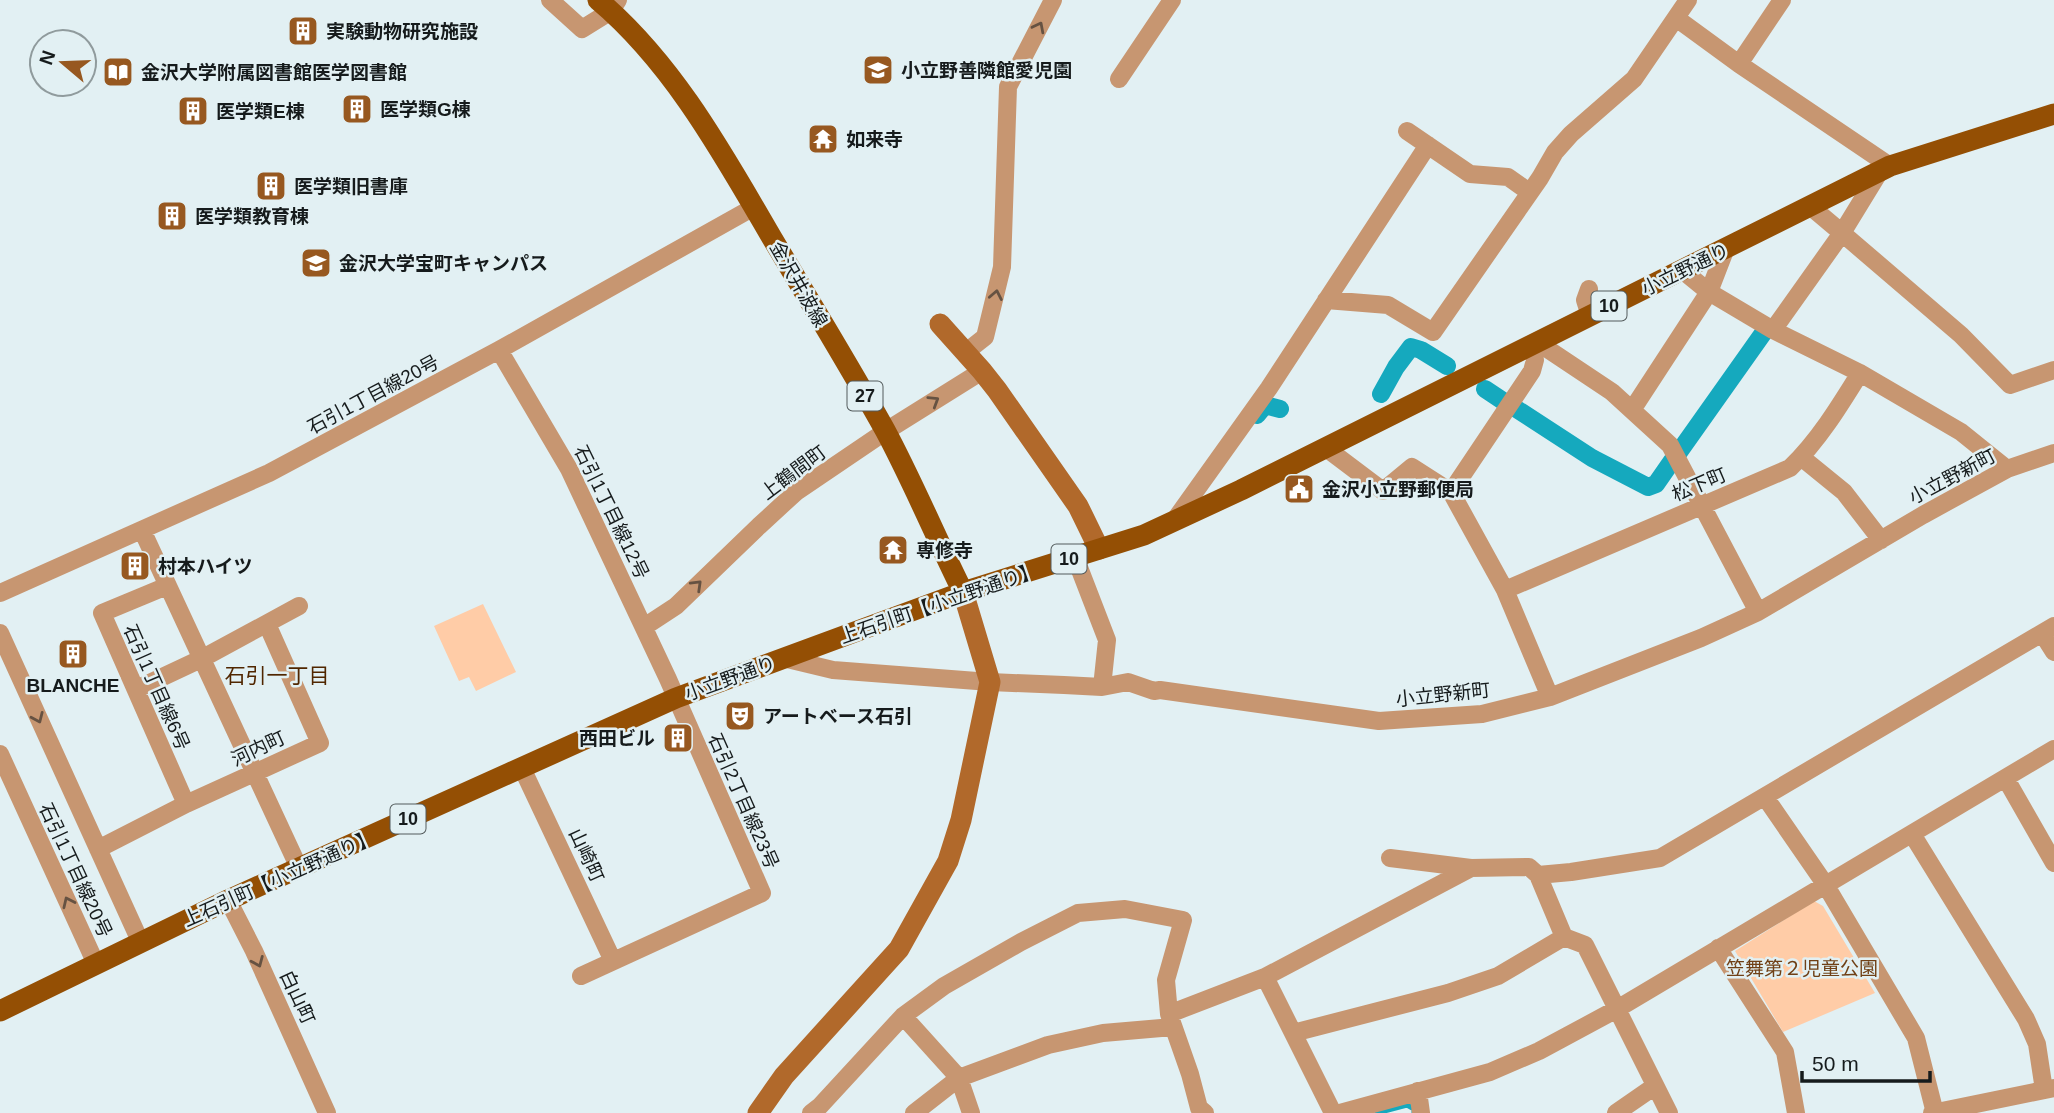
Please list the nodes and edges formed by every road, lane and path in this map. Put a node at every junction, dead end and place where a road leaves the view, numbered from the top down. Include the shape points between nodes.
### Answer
1 (550, 0) edge
2 (1053, 0) edge
3 (1172, 0) edge
4 (1688, 0) edge
5 (1782, 0) edge
6 (611, 3) edge
7 (1676, 18) junction
8 (1739, 64) junction
9 (1119, 79) dead end
10 (2054, 114) edge
11 (1406, 131) dead end
12 (1428, 145) junction
13 (1885, 169) junction
14 (1529, 192) junction
15 (1810, 206) junction
16 (754, 207) junction
17 (1842, 233) junction
18 (1726, 248) junction
19 (1682, 270) junction
20 (1588, 289) dead end
21 (1709, 292) junction
22 (1326, 300) junction
23 (1590, 316) junction
24 (940, 324) dead end
25 (1773, 330) junction
26 (1534, 344) junction
27 (499, 350) junction
28 (966, 352) junction
29 (2054, 370) edge
30 (982, 371) junction
31 (1860, 373) junction
32 (1632, 410) junction
33 (886, 431) junction
34 (1326, 448) junction
35 (2054, 453) edge
36 (1801, 457) junction
37 (2007, 469) junction
38 (1451, 492) junction
39 (1703, 505) junction
40 (1174, 521) junction
41 (142, 530) junction
42 (1881, 540) junction
43 (1099, 549) junction
44 (1074, 557) junction
45 (167, 586) junction
46 (1505, 590) junction
47 (963, 592) junction
48 (0, 593) edge
49 (299, 606) dead end
50 (1758, 612) junction
51 (267, 624) junction
52 (644, 627) junction
53 (2048, 629) edge
54 (1, 638) edge
55 (2054, 652) edge
56 (203, 658) junction
57 (783, 658) junction
58 (990, 682) junction
59 (1102, 687) junction
60 (137, 689) junction
61 (1550, 696) junction
62 (676, 698) junction
63 (2054, 749) edge
64 (0, 754) edge
65 (522, 768) junction
66 (256, 773) junction
67 (2006, 779) junction
68 (1765, 797) junction
69 (186, 804) junction
70 (1912, 834) junction
71 (98, 849) junction
72 (1390, 859) dead end
73 (2054, 863) edge
74 (299, 868) junction
75 (1471, 868) junction
76 (1538, 875) junction
77 (1825, 884) junction
78 (228, 900) junction
79 (1564, 937) junction
80 (140, 941) junction
81 (1718, 948) junction
82 (613, 961) junction
83 (96, 964) junction
84 (581, 976) dead end
85 (1265, 977) junction
86 (1617, 1009) junction
87 (0, 1010) edge
88 (904, 1016) junction
89 (1171, 1020) junction
90 (1293, 1033) junction
91 (959, 1078) junction
92 (1655, 1086) junction
93 (2049, 1089) edge
94 (1418, 1091) junction
95 (1196, 1111) edge
96 (327, 1113) edge
97 (758, 1113) edge
98 (811, 1113) edge
99 (914, 1113) edge
100 (971, 1113) edge
101 (1333, 1113) edge
102 (1340, 1113) edge
103 (1421, 1113) edge
104 (1616, 1113) edge
105 (1669, 1113) edge
106 (1796, 1113) edge
107 (1934, 1113) edge

1 - 6 street via 582,29
28 -> 2 street via 985,337 1002,267 1008,86
3 - 9 street
4 - 7 street
5 - 8 street
6 - 16 main road, 金沢井波線 / 27 via 667,72
7 - 8 street
7 - 14 street via 1634,79 1571,134
8 - 13 street
10 - 13 main road, 小立野通り / 10
11 - 12 street
12 - 14 street via 1470,174 1508,177
12 - 22 street
13 - 15 main road, 小立野通り / 10
13 - 17 street
14 - 22 street via 1433,332 1388,304
15 - 17 street
15 - 18 main road, 小立野通り / 10
16 - 27 street, 石引1丁目線20号
16 - 33 main road, 金沢井波線 / 27
17 - 25 street
17 - 29 street via 1961,335 2010,385
18 - 19 main road, 小立野通り / 10
18 - 21 street
19 - 21 street
19 - 23 main road, 小立野通り / 10
20 - 23 street via 1585,300
21 - 25 street
21 - 32 street
22 - 40 street
23 - 26 main road, 小立野通り / 10
24 - 28 street
25 - 31 street
26 - 32 street via 1612,392
26 - 34 main road, 小立野通り / 10
26 - 38 street via 1532,371
27 - 41 street, 石引1丁目線20号 via 275,470
27 - 52 street, 石引1丁目線12号 via 569,469
28 - 30 street
33 -> 30 street, 上鶴間町
30 - 43 street via 1078,506
31 - 36 street
31 - 37 street via 1961,432
32 - 39 street via 1670,445
33 - 47 main road, 金沢井波線 / 27
52 -> 33 street, 上鶴間町 via 676,606 796,492
34 - 38 street via 1383,491 1412,467
34 - 40 main road, 小立野通り / 10
35 - 37 street, 小立野新町
36 - 39 street, 松下町 via 1790,468
36 - 42 street via 1844,492
37 - 42 street, 小立野新町
38 - 46 street
39 - 46 street, 松下町
39 - 50 street
40 - 43 main road, 上石引町【小立野通り】 / 10
41 - 45 street
41 - 48 street, 石引1丁目線20号
42 - 50 street, 小立野新町
43 - 44 main road, 上石引町【小立野通り】 / 10
44 - 47 main road, 上石引町【小立野通り】 / 10
44 - 59 street via 1107,640
45 - 56 street
45 - 60 street, 石引1丁目線6号 via 102,613
46 - 61 street
47 - 57 main road, 上石引町【小立野通り】 / 10
47 - 58 street
49 - 51 street
50 - 61 street, 小立野新町
51 - 56 street
51 - 66 street, 河内町 via 320,743
52 - 62 street, 石引1丁目線12号
53 - 55 street
53 - 68 street
54 -> 71 street, 石引1丁目線20号
56 - 60 street
56 - 66 street
57 - 58 street, 小立野新町 via 833,670
57 - 62 main road, 小立野通り / 10
58 - 59 street, 小立野新町
58 - 97 street via 948,861 899,949 784,1076
59 - 61 street, 小立野新町 via 1128,682 1154,691 1378,721 1482,713
60 - 69 street, 石引1丁目線6号
62 - 65 main road, 上石引町【小立野通り】 / 10
62 - 82 street, 石引2丁目線23号 via 762,893
63 - 67 street
83 -> 64 street, 石引1丁目線20号
65 - 74 main road, 上石引町【小立野通り】 / 10
65 - 82 street, 山崎町
66 - 69 street, 河内町
66 - 74 street
67 - 70 street
67 - 73 street
68 - 76 street via 1660,858
68 - 77 street
69 - 71 street, 河内町
70 - 77 street
70 - 93 street via 2026,1019
71 - 80 street, 石引1丁目線20号
72 - 75 street
74 - 78 main road, 上石引町【小立野通り】 / 10
75 - 76 street via 1529,867
75 - 85 street
76 - 79 street
77 - 81 street
77 - 107 street via 1916,1038
78 - 80 main road, 上石引町【小立野通り】 / 10
78 -> 96 street, 白山町
79 - 86 street via 1585,945
79 - 90 street via 1498,976
80 - 83 main road, 上石引町【小立野通り】 / 10
81 - 86 street
81 - 106 street via 1784,1052
82 - 84 street, 石引2丁目線23号
83 - 87 main road, 上石引町【小立野通り】 / 10
85 - 89 street
85 - 90 street
86 - 92 street
86 - 94 street via 1490,1072
88 - 89 street via 955,980 1078,913 1125,909 1183,920 1166,980
88 - 91 street
88 - 98 street
89 - 91 street via 1048,1045
89 - 95 street via 1190,1074
90 - 101 street
91 - 99 street
91 - 100 street
92 - 104 street
92 - 105 street
93 - 107 street
94 - 102 street
94 - 103 street

